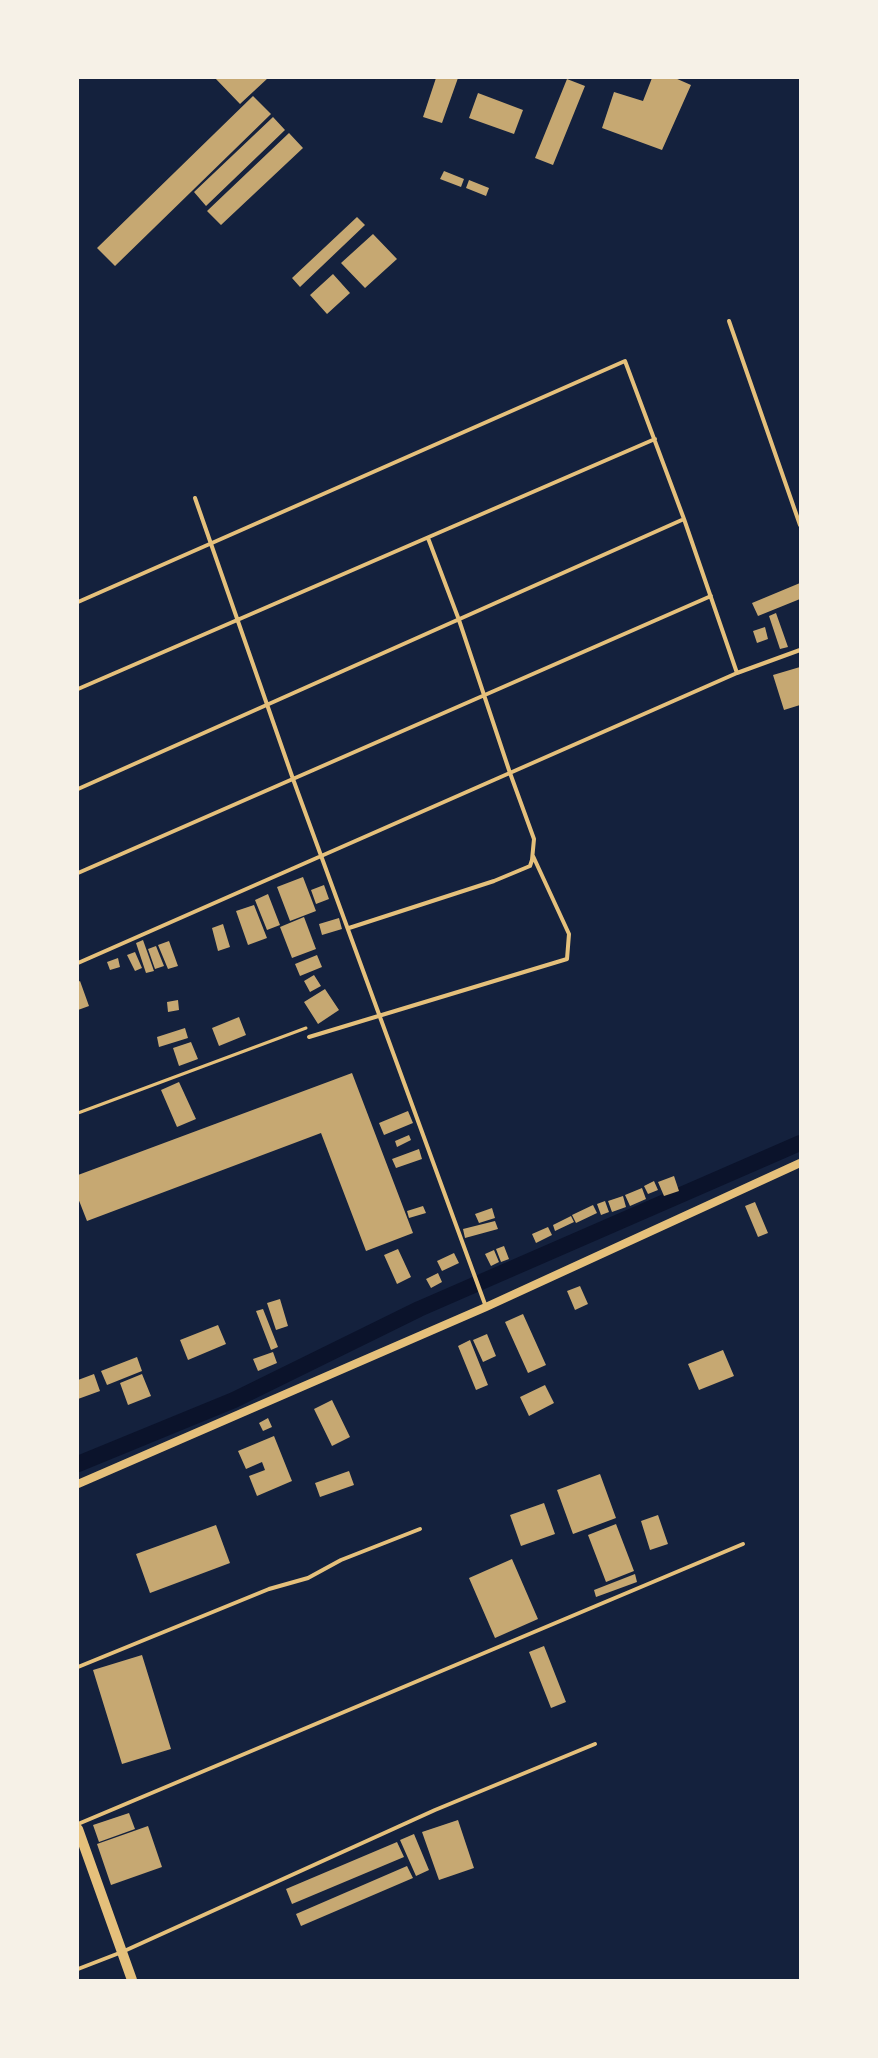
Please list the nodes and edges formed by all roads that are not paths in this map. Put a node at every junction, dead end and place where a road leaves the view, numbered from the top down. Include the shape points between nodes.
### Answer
1 (729, 321) dead end
2 (655, 439) junction
3 (195, 498) dead end
4 (684, 519) junction
5 (800, 525) edge
6 (428, 538) junction
7 (210, 543) junction
8 (711, 596) junction
9 (78, 602) edge
10 (237, 620) junction
11 (459, 620) junction
12 (800, 650) edge
13 (737, 673) junction
14 (78, 690) edge
15 (484, 696) junction
16 (268, 706) junction
17 (510, 773) junction
18 (293, 779) junction
19 (78, 789) edge
20 (532, 854) junction
21 (322, 856) junction
22 (78, 874) edge
23 (349, 928) junction
24 (78, 963) edge
25 (381, 1016) junction
26 (306, 1028) dead end
27 (309, 1037) dead end
28 (78, 1113) edge
29 (800, 1163) edge
30 (486, 1307) junction
31 (78, 1484) edge
32 (420, 1528) dead end
33 (743, 1544) dead end
34 (78, 1667) edge
35 (595, 1744) dead end
36 (78, 1824) edge
37 (78, 1829) edge
38 (122, 1952) junction
39 (78, 1969) edge
40 (132, 1980) edge

1 - 5 street
2 - 4 street
2 - 6 street
2 - 7 street via 625,361
3 - 7 street
4 - 8 street
4 - 11 street
6 - 10 street
6 - 11 street
7 - 9 street
7 - 10 street
8 - 13 street
8 - 15 street
10 - 14 street
10 - 16 street
11 - 15 street
11 - 16 street
12 - 13 street
13 - 17 street
15 - 17 street
15 - 18 street
16 - 18 street
16 - 19 street
17 - 20 street via 534,839
17 - 21 street
18 - 21 street
18 - 22 street
20 - 23 street via 530,866 501,878
20 - 25 street via 569,934 567,959
21 - 23 street
21 - 24 street
23 - 25 street
25 - 27 street
25 - 30 street
26 - 28 lane
29 - 30 main road
30 - 31 main road
32 - 34 street via 341,1560 308,1578 269,1589
33 - 36 street
35 - 38 street via 435,1810
37 - 38 main road
38 - 39 street
38 - 40 main road

